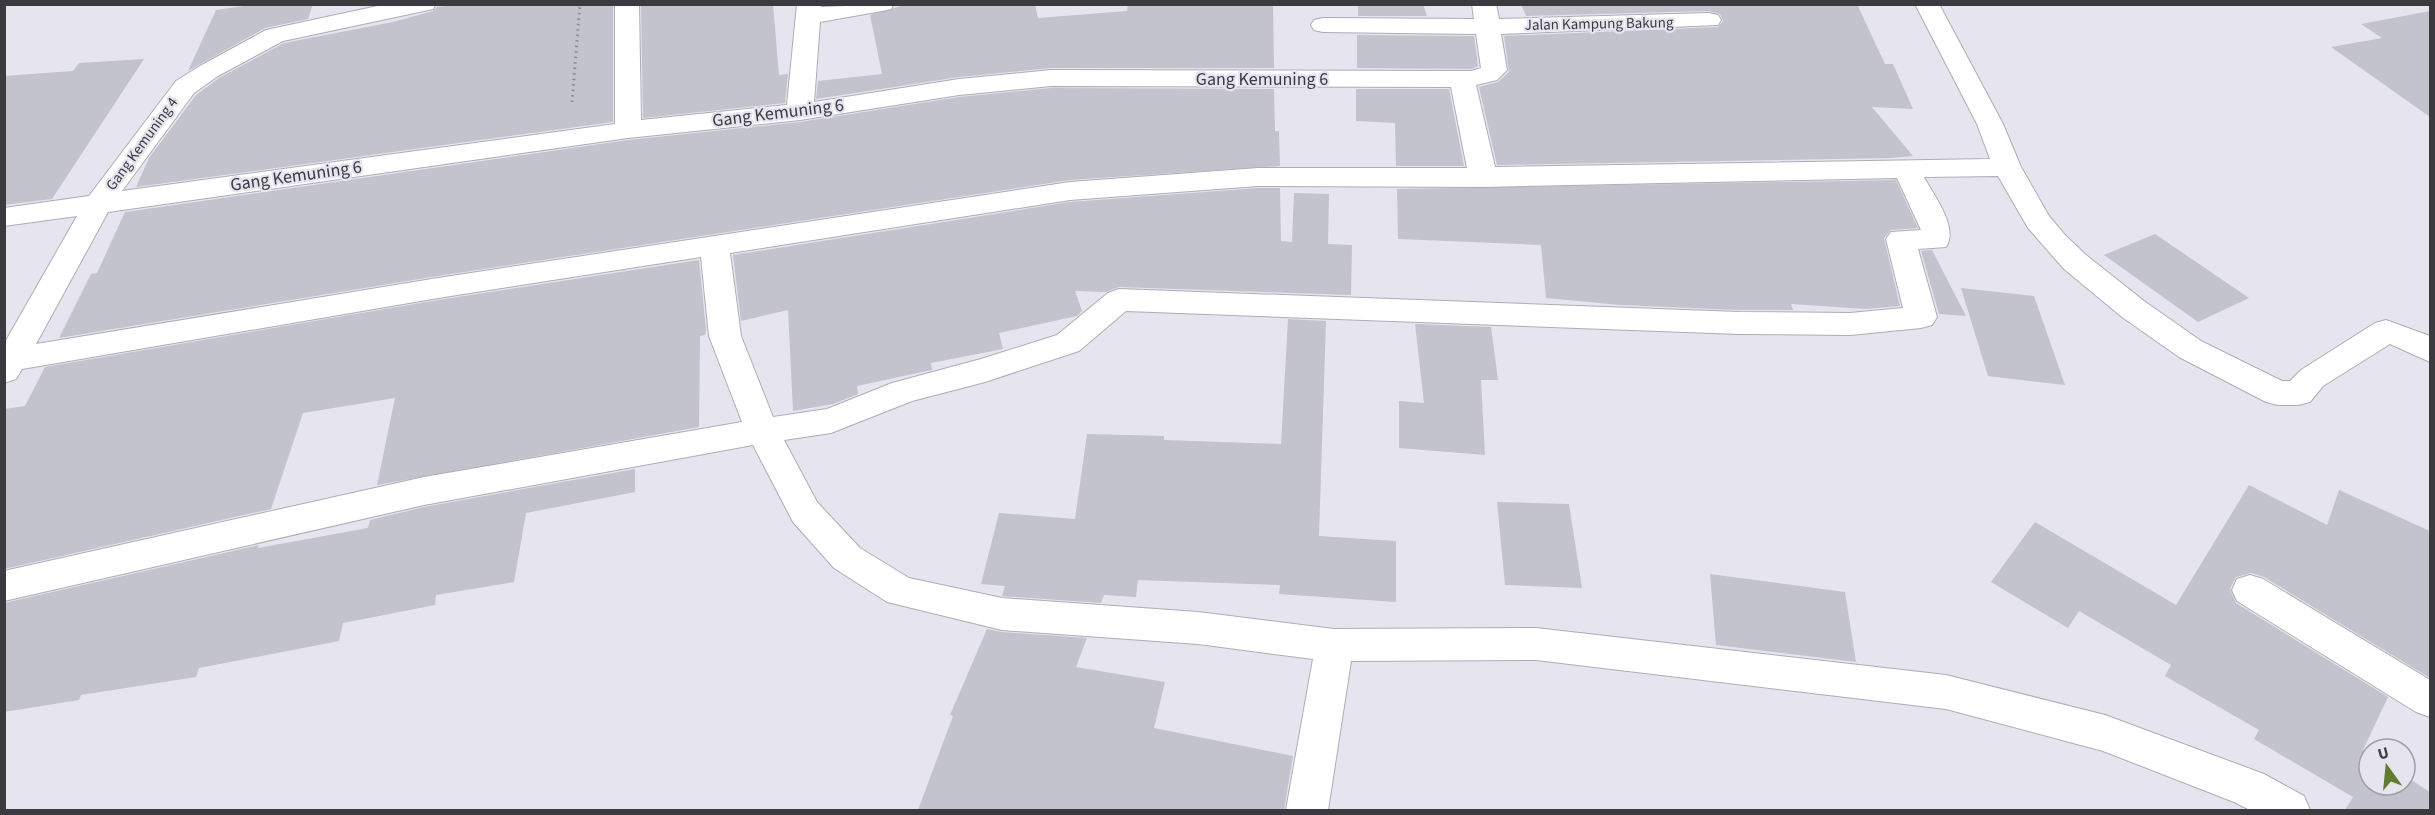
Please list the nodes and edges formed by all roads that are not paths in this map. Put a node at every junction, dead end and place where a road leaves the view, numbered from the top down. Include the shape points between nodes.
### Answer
1 (424, 4) edge
2 (627, 4) edge
3 (882, 4) edge
4 (1927, 4) edge
5 (810, 10) edge
6 (1487, 16) edge
7 (1709, 20) dead end
8 (1323, 25) dead end
9 (1462, 79) junction
10 (800, 112) junction
11 (628, 130) junction
12 (1905, 167) junction
13 (2007, 167) junction
14 (1483, 178) junction
15 (98, 204) junction
16 (4, 217) edge
17 (715, 247) junction
18 (2430, 351) edge
19 (7, 364) edge
20 (762, 431) junction
21 (4, 586) edge
22 (2250, 591) dead end
23 (1334, 645) junction
24 (2430, 700) edge
25 (1307, 810) edge
26 (2289, 810) edge

1 - 15 street, Gang Kemuning 4 via 275,35 209,71 178,95
2 - 11 street
3 - 5 street
4 - 13 street via 1990,124
5 - 10 street
6 - 7 street, Jalan Kampung Bakung
6 - 8 street, Jalan Kampung Bakung
6 - 9 street via 1494,70 1491,74
9 - 10 street, Gang Kemuning 6 via 1051,78 959,87
9 - 14 street
10 - 11 street, Gang Kemuning 6
11 - 15 street, Gang Kemuning 6
12 - 13 street
12 - 14 street
12 - 20 street via 1935,226 1936,240 1901,239 1922,317 1850,324 1739,323 1119,300 1068,343 904,391 831,421
13 - 18 street via 2038,221 2081,268 2190,349 2278,393 2298,393 2312,378 2386,331 2411,339
14 - 17 street via 1258,177 1070,191
15 - 16 street, Gang Kemuning 6
15 - 19 street, Gang Kemuning 4
17 - 19 street via 438,288
17 - 20 street via 725,336
20 - 21 street via 424,491
20 - 23 street via 805,512 847,558 900,591 1002,614 1198,628
22 - 24 street
23 - 25 street
23 - 26 street via 1536,644 1946,692 2105,733 2249,788

